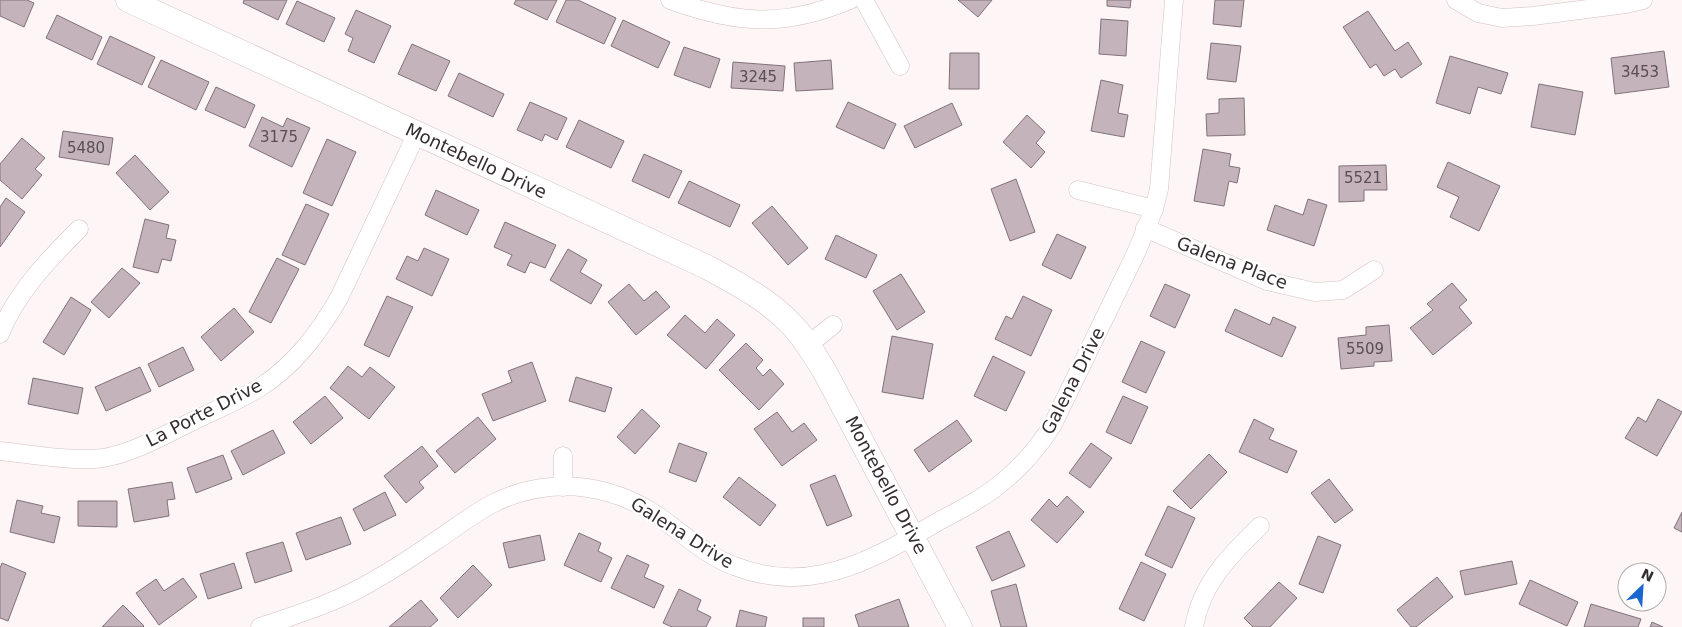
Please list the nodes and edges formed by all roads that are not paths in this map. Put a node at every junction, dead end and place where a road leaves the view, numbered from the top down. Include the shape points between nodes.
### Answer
1 (128, 0) edge
2 (670, 0) edge
3 (850, 0) edge
4 (864, 0) edge
5 (1174, 0) edge
6 (1456, 0) edge
7 (1643, 0) edge
8 (900, 66) dead end
9 (417, 134) junction
10 (1078, 190) dead end
11 (1154, 208) junction
12 (1145, 228) junction
13 (79, 229) dead end
14 (1374, 270) dead end
15 (834, 325) dead end
16 (0, 334) edge
17 (808, 345) junction
18 (0, 451) edge
19 (563, 456) dead end
20 (563, 487) junction
21 (1260, 526) dead end
22 (914, 536) junction
23 (260, 627) edge
24 (960, 627) edge
25 (1194, 627) edge

1 - 9 street, Montebello Drive
2 - 3 street via 702,12 773,20 802,16
4 - 8 street
5 - 11 street, Galena Drive via 1159,189
6 - 7 street via 1478,13 1502,18
9 - 17 street, Montebello Drive via 708,267 776,309
9 - 18 street, La Porte Drive via 328,318 309,344 276,376 258,389 125,452 102,458 76,458
10 - 11 street
11 - 12 street, Galena Drive
12 - 14 street, Galena Place via 1267,280 1315,292 1343,290
12 - 22 street, Galena Drive via 1066,398 1040,444 1022,465 984,496
13 - 16 street via 31,282
15 - 17 street
17 - 22 street, Montebello Drive
19 - 20 street
20 - 22 street, Galena Drive via 581,487 624,496 644,506 711,555 737,567 790,578 849,567
20 - 23 street, Galena Drive via 542,487 502,498 370,583
21 - 25 street via 1214,574 1202,597
22 - 24 street, Montebello Drive

